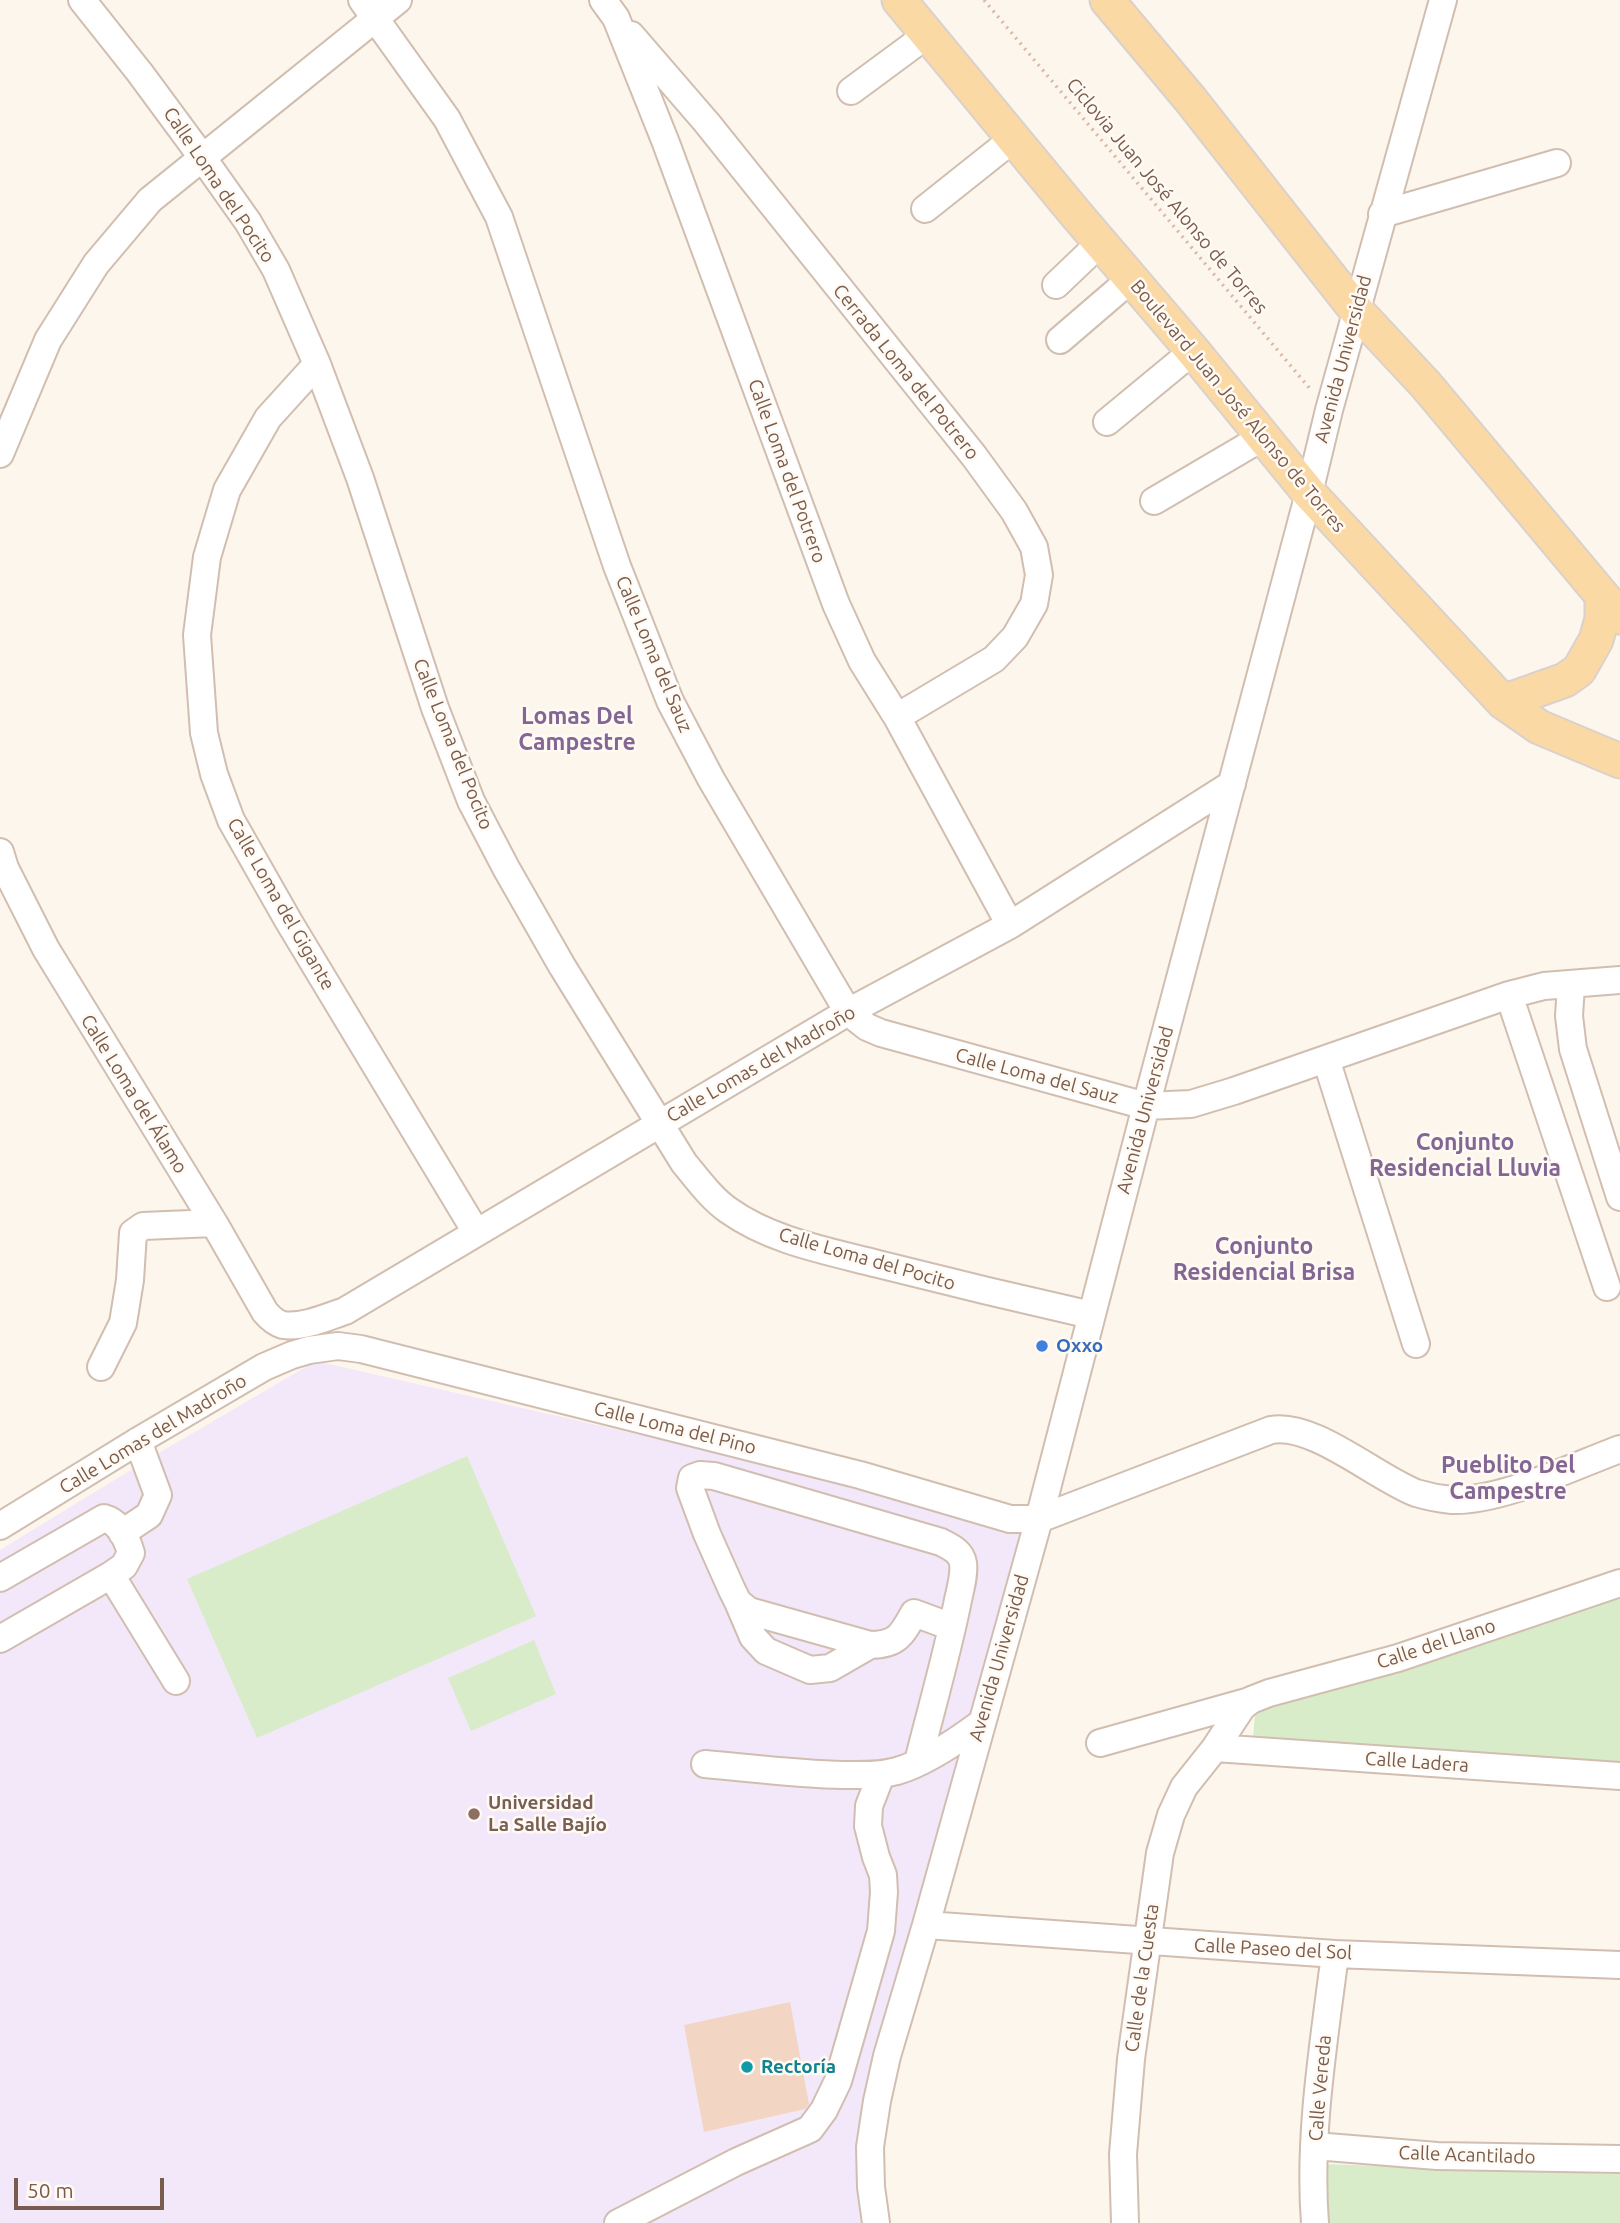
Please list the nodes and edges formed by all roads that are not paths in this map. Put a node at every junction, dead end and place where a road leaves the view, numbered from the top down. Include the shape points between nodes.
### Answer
1 (82, 0) edge
2 (398, 0) edge
3 (899, 0) edge
4 (1107, 0) edge
5 (1443, 0) edge
6 (369, 9) edge
7 (609, 9) edge
8 (926, 33) junction
9 (851, 91) dead end
10 (707, 123) junction
11 (1013, 139) junction
12 (666, 143) junction
13 (202, 158) junction
14 (1557, 163) dead end
15 (925, 209) dead end
16 (1382, 214) junction
17 (1100, 243) junction
18 (1131, 279) junction
19 (1056, 285) dead end
20 (1356, 310) junction
21 (1059, 340) dead end
22 (1193, 351) junction
23 (317, 364) junction
24 (1107, 422) dead end
25 (1263, 437) junction
26 (0, 454) edge
27 (1309, 493) junction
28 (1154, 501) dead end
29 (1611, 606) edge
30 (1503, 702) junction
31 (897, 717) junction
32 (1620, 761) edge
33 (1232, 784) junction
34 (0, 852) edge
35 (1010, 925) junction
36 (1620, 980) edge
37 (1571, 985) junction
38 (1508, 995) junction
39 (848, 1012) junction
40 (1326, 1059) junction
41 (1146, 1106) junction
42 (660, 1123) junction
43 (1620, 1197) edge
44 (214, 1223) junction
45 (476, 1232) junction
46 (1607, 1287) dead end
47 (1091, 1315) junction
48 (283, 1325) joint
49 (1416, 1344) dead end
50 (309, 1350) joint
51 (102, 1367) dead end
52 (138, 1441) junction
53 (1620, 1449) edge
54 (1039, 1519) junction
55 (0, 1526) edge
56 (122, 1533) junction
57 (111, 1574) junction
58 (0, 1578) edge
59 (1620, 1583) edge
60 (738, 1602) junction
61 (952, 1627) junction
62 (0, 1639) edge
63 (870, 1645) junction
64 (176, 1681) dead end
65 (1251, 1700) junction
66 (981, 1724) junction
67 (1100, 1743) dead end
68 (1214, 1748) junction
69 (918, 1762) junction
70 (705, 1764) dead end
71 (881, 1775) junction
72 (1620, 1776) edge
73 (926, 1925) junction
74 (1147, 1942) junction
75 (1335, 1954) junction
76 (1620, 1965) edge
77 (1314, 2146) junction
78 (1620, 2160) edge
79 (618, 2223) edge
80 (876, 2223) edge
81 (1125, 2223) edge
82 (1315, 2223) edge

1 - 13 street, Calle Loma del Pocito
2 - 6 street
3 - 8 main road, Boulevard Juan José Alonso de Torres
4 - 20 main road
5 - 16 street, Avenida Universidad
6 - 13 street
6 - 39 street, Calle Loma del Sauz via 447,119 499,217 617,566 670,701
7 - 10 street, Cerrada Loma del Potrero
7 - 12 street, Calle Loma del Potrero
8 - 9 street
8 - 11 main road, Boulevard Juan José Alonso de Torres
10 - 12 street via 684,128
10 - 31 street, Cerrada Loma del Potrero via 974,456 1034,547 1039,575 1034,604 1015,637 994,659
11 - 15 street
11 - 17 main road, Boulevard Juan José Alonso de Torres
12 - 31 street, Calle Loma del Potrero via 836,604 862,661
13 - 23 street, Calle Loma del Pocito via 276,270
13 - 26 street via 150,200 96,264 48,340
14 - 16 street
16 - 20 street, Avenida Universidad
17 - 18 main road, Boulevard Juan José Alonso de Torres
17 - 19 street
18 - 21 street
18 - 22 main road, Boulevard Juan José Alonso de Torres
20 - 27 street, Avenida Universidad
20 - 29 main road via 1426,385
22 - 24 street
22 - 25 main road, Boulevard Juan José Alonso de Torres
23 - 42 street, Calle Loma del Pocito via 471,801 550,944
23 - 45 street, Calle Loma del Gigante via 268,418 227,490 207,556 197,635 204,733 231,820
25 - 27 main road, Boulevard Juan José Alonso de Torres
25 - 28 street
27 - 30 main road, Boulevard Juan José Alonso de Torres
27 - 33 street, Avenida Universidad
29 - 30 main road via 1579,670 1565,680
30 - 32 main road, Boulevard Juan José Alonso de Torres via 1539,727
31 - 35 street, Calle Loma del Potrero
33 - 35 street, Calle Lomas del Madroño
33 - 41 street, Avenida Universidad
34 - 44 street, Calle Loma del Álamo via 46,948
35 - 39 street, Calle Lomas del Madroño
36 - 37 street, Calle Loma del Sauz
37 - 38 street, Calle Loma del Sauz
37 - 43 street via 1573,1049
38 - 40 street, Calle Loma del Sauz
38 - 46 street
39 - 41 street, Calle Loma del Sauz via 881,1033
39 - 42 street, Calle Lomas del Madroño
40 - 41 street, Calle Loma del Sauz via 1191,1104
40 - 49 street
41 - 47 street, Avenida Universidad
42 - 45 street, Calle Lomas del Madroño
42 - 47 street, Calle Loma del Pocito via 707,1191 727,1210 755,1226 822,1250
44 - 48 street, Calle Loma del Álamo via 265,1312
44 - 51 street via 143,1226 133,1233 123,1323
45 - 48 street, Calle Lomas del Madroño via 345,1311
47 - 54 street, Avenida Universidad
50 - 52 street, Calle Lomas del Madroño via 264,1367
50 - 54 street, Calle Loma del Pino via 362,1349 860,1475 1010,1519
52 - 55 street, Calle Lomas del Madroño
52 - 56 street via 158,1495 149,1514
53 - 54 street via 1510,1490 1451,1500 1416,1493 1308,1435 1280,1428
54 - 66 street, Avenida Universidad
56 - 57 street via 131,1553 124,1566
56 - 58 street via 110,1519 101,1519
57 - 62 street
57 - 64 street
59 - 65 street, Calle del Llano via 1398,1658
60 - 61 street via 690,1488 692,1478 700,1475 954,1548 963,1563
60 - 63 street via 748,1611
60 - 63 street via 753,1637 766,1651 810,1670 830,1668
61 - 63 street via 914,1613 901,1637
61 - 69 street
65 - 67 street, Calle del Llano
65 - 68 street via 1241,1707
66 - 69 street
66 - 73 street, Avenida Universidad
68 - 72 street, Calle Ladera
68 - 74 street, Calle de la Cuesta via 1184,1787 1171,1815 1160,1853
69 - 71 street
70 - 71 street
71 - 79 street via 869,1806 868,1826 883,1875 881,1931 838,2081 824,2110 810,2129
73 - 74 street, Calle Paseo del Sol
73 - 80 street, Avenida Universidad via 877,2101 870,2147
74 - 75 street, Calle Paseo del Sol
74 - 81 street, Calle de la Cuesta via 1123,2154
75 - 76 street, Calle Paseo del Sol
75 - 77 street, Calle Vereda
77 - 78 street, Calle Acantilado via 1437,2156
77 - 82 street, Calle Vereda

